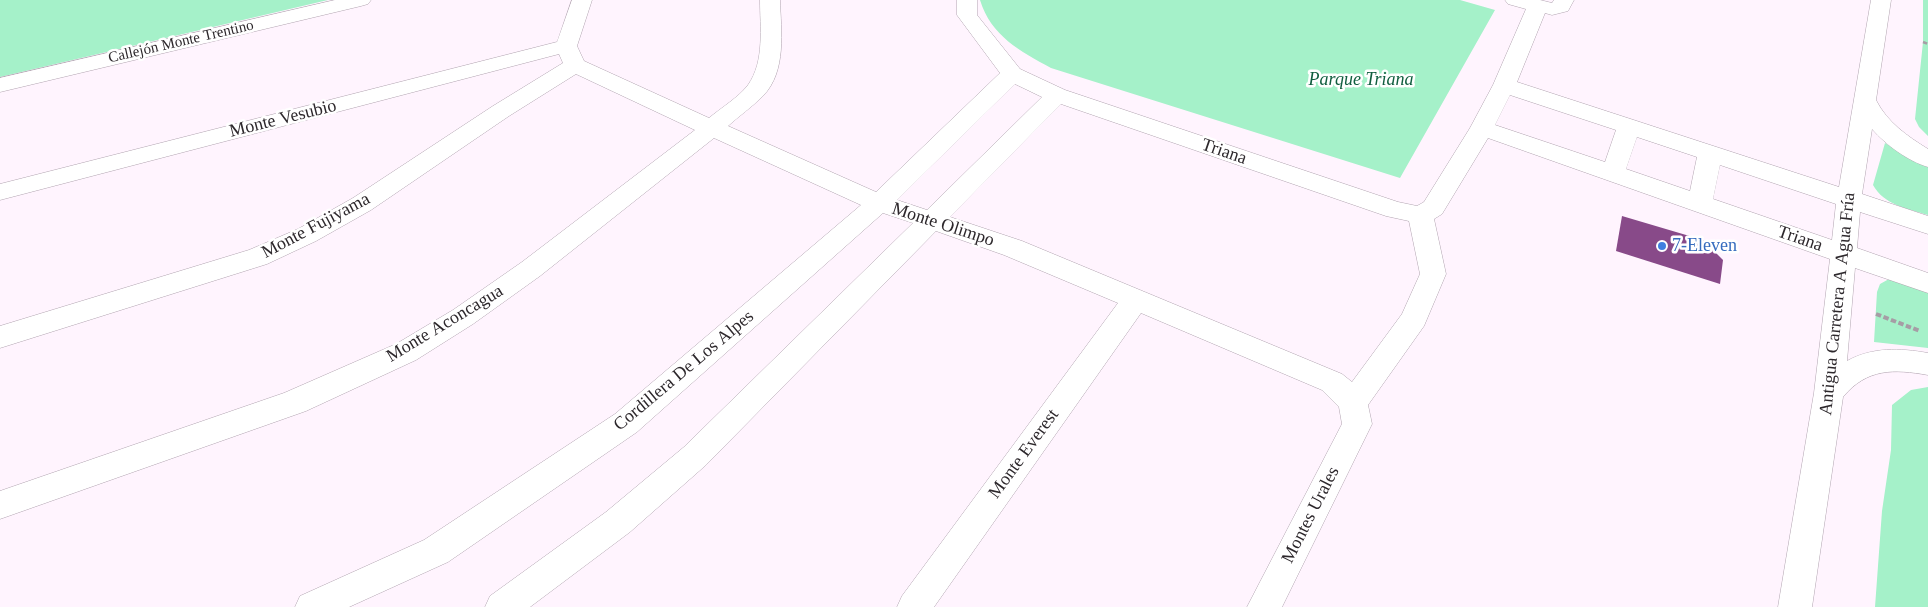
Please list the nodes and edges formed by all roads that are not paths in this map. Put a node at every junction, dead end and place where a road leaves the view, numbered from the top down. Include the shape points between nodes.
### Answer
1 (362, 0) edge
2 (582, 0) edge
3 (770, 0) edge
4 (967, 0) edge
5 (1515, 0) edge
6 (1564, 0) edge
7 (1880, 0) edge
8 (1538, 6) junction
9 (571, 55) junction
10 (1012, 74) junction
11 (0, 85) edge
12 (1504, 85) junction
13 (1057, 95) junction
14 (1864, 98) junction
15 (1629, 126) junction
16 (1482, 128) junction
17 (711, 129) junction
18 (1710, 153) junction
19 (1928, 159) edge
20 (1613, 173) junction
21 (0, 192) edge
22 (1849, 199) junction
23 (879, 203) junction
24 (1700, 204) junction
25 (1420, 215) junction
26 (932, 220) junction
27 (1928, 225) edge
28 (1843, 254) junction
29 (1928, 283) edge
30 (1135, 301) junction
31 (0, 337) edge
32 (1928, 364) edge
33 (1830, 393) junction
34 (1355, 413) junction
35 (0, 505) edge
36 (312, 607) edge
37 (502, 607) edge
38 (914, 607) edge
39 (1264, 607) edge
40 (1795, 607) edge

1 - 11 street, Callejón Monte Trentino
2 - 9 street
3 - 17 street, Monte Aconcagua via 771,45 766,72 756,90
4 - 10 street, Triana via 967,15
5 - 8 street
6 - 8 street via 1559,8
7 - 14 street, Antigua Carretera A Agua Fría
8 - 12 street
9 - 17 street, Monte Olimpo
9 - 21 street, Monte Vesubio
9 - 31 street, Monte Fujiyama via 501,111 362,204 307,235 258,257
10 - 13 street, Triana
10 - 23 street, Cordillera De Los Alpes
12 - 15 street
12 - 16 street
13 - 25 street, Triana via 1396,210
13 - 26 street
14 - 19 street via 1884,128 1908,148
14 - 22 street, Antigua Carretera A Agua Fría
15 - 18 street
15 - 20 street
16 - 20 street, Triana
16 - 25 street via 1434,208
17 - 23 street, Monte Olimpo
17 - 35 street, Monte Aconcagua via 532,269 406,352 295,402
18 - 22 street
18 - 24 street
20 - 24 street, Triana
22 - 27 street
22 - 28 street, Antigua Carretera A Agua Fría
23 - 26 street, Monte Olimpo
23 - 36 street, Cordillera De Los Alpes via 626,423 436,551
24 - 28 street, Triana
25 - 34 street, Montes Urales via 1433,274 1414,319
26 - 30 street, Monte Olimpo via 1013,248
26 - 37 street via 695,456 618,522
28 - 29 street, Triana
28 - 33 street, Antigua Carretera A Agua Fría
30 - 34 street, Monte Olimpo via 1332,382 1343,390
30 - 38 street, Monte Everest
32 - 33 street via 1896,360 1872,362 1839,379
33 - 40 street, Antigua Carretera A Agua Fría
34 - 39 street, Montes Urales

